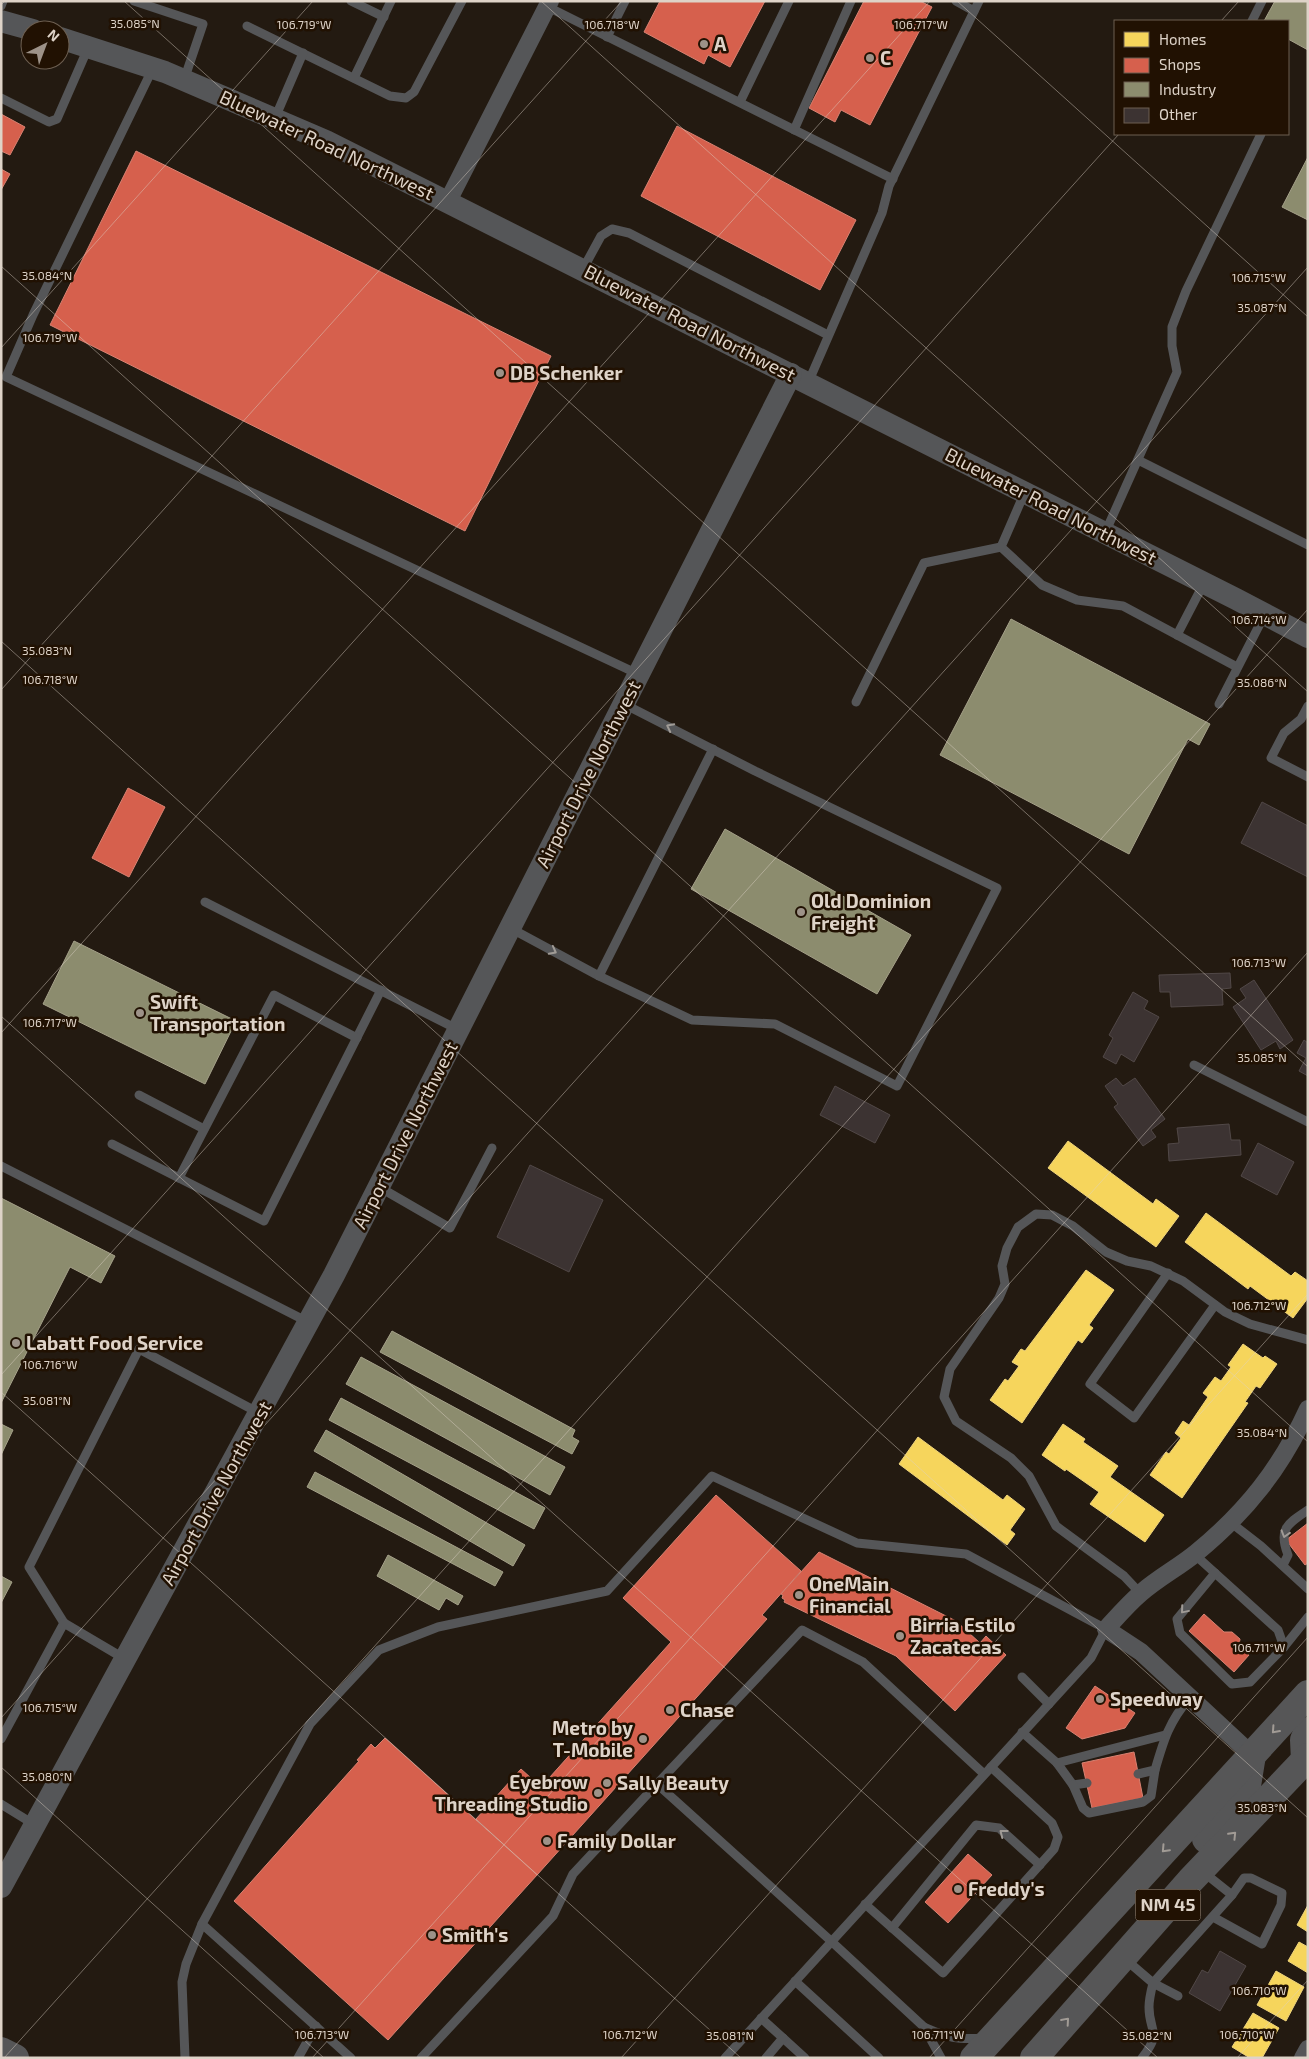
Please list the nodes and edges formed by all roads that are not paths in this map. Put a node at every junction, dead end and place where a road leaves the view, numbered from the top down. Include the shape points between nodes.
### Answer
1 (3, 1) edge
2 (134, 1) edge
3 (351, 1) edge
4 (391, 1) edge
5 (462, 1) edge
6 (625, 1) edge
7 (789, 1) edge
8 (851, 1) edge
9 (956, 1) edge
10 (979, 1) edge
11 (1262, 1) edge
12 (549, 4) edge
13 (1, 6) edge
14 (974, 11) junction
15 (384, 17) junction
16 (1252, 20) edge
17 (1, 21) edge
18 (20, 26) edge
19 (247, 26) dead end
20 (607, 36) junction
21 (70, 41) edge
22 (88, 47) junction
23 (303, 54) junction
24 (153, 68) junction
25 (354, 78) junction
26 (184, 80) junction
27 (1, 98) edge
28 (740, 102) junction
29 (275, 118) junction
30 (794, 130) junction
31 (1261, 135) edge
32 (893, 178) junction
33 (448, 202) junction
34 (583, 269) junction
35 (828, 335) junction
36 (799, 379) junction
37 (1138, 460) junction
38 (1024, 494) junction
39 (1105, 534) junction
40 (1308, 545) edge
41 (1001, 547) junction
42 (1204, 582) junction
43 (1265, 614) junction
44 (1177, 635) junction
45 (1308, 637) edge
46 (1237, 667) junction
47 (639, 675) junction
48 (856, 702) dead end
49 (624, 704) junction
50 (1219, 704) dead end
51 (1308, 706) edge
52 (1304, 720) edge
53 (713, 749) junction
54 (1308, 777) edge
55 (205, 902) dead end
56 (510, 928) junction
57 (599, 976) junction
58 (381, 990) junction
59 (459, 1029) junction
60 (357, 1038) junction
61 (1194, 1064) dead end
62 (139, 1095) dead end
63 (1308, 1122) edge
64 (204, 1129) junction
65 (112, 1144) dead end
66 (492, 1148) dead end
67 (1, 1166) edge
68 (179, 1178) junction
69 (378, 1187) junction
70 (1168, 1273) junction
71 (1215, 1305) junction
72 (308, 1322) junction
73 (1308, 1340) edge
74 (1308, 1409) edge
75 (259, 1413) junction
76 (1304, 1427) edge
77 (1308, 1510) edge
78 (1230, 1522) junction
79 (1194, 1554) junction
80 (1283, 1566) junction
81 (1215, 1573) junction
82 (1308, 1589) edge
83 (1140, 1594) junction
84 (1308, 1618) edge
85 (64, 1623) junction
86 (1106, 1628) junction
87 (1284, 1646) junction
88 (125, 1659) junction
89 (1022, 1677) dead end
90 (1308, 1694) edge
91 (1190, 1697) junction
92 (1049, 1704) junction
93 (1308, 1731) edge
94 (1022, 1732) junction
95 (1165, 1735) junction
96 (1, 1739) edge
97 (1252, 1755) junction
98 (1307, 1760) edge
99 (1057, 1762) junction
100 (988, 1770) junction
101 (1156, 1770) junction
102 (1138, 1774) dead end
103 (1087, 1783) dead end
104 (657, 1784) junction
105 (1073, 1785) junction
106 (1, 1804) edge
107 (35, 1825) junction
108 (1040, 1865) junction
109 (4, 1875) edge
110 (1195, 1876) junction
111 (1232, 1895) junction
112 (865, 1904) junction
113 (1213, 1917) junction
114 (202, 1924) junction
115 (892, 1928) junction
116 (831, 1941) junction
117 (1123, 1957) junction
118 (795, 1981) junction
119 (1153, 1984) junction
120 (1178, 1996) dead end
121 (761, 2018) junction
122 (316, 2026) junction
123 (924, 2027) junction
124 (783, 2038) junction
125 (992, 2038) junction
126 (1308, 2049) edge
127 (1, 2051) edge
128 (15, 2058) edge
129 (185, 2058) edge
130 (298, 2058) edge
131 (351, 2058) edge
132 (421, 2058) edge
133 (725, 2058) edge
134 (766, 2058) edge
135 (805, 2058) edge
136 (879, 2058) edge
137 (941, 2058) edge
138 (974, 2058) edge
139 (1034, 2058) edge
140 (1142, 2058) edge
141 (1303, 2058) edge

1 - 13 lane
2 - 26 lane via 203,24
3 - 15 lane
4 - 15 lane
5 - 25 lane via 414,92 406,98 390,96
6 - 20 lane
7 - 28 lane
8 - 30 lane
9 - 14 lane
10 - 14 lane
11 - 16 lane
12 - 20 lane
12 - 33 street
14 - 32 lane
15 - 25 lane
17 - 18 street
19 - 23 lane
20 - 28 lane
21 - 22 street, Bluewater Road Northwest
22 - 24 street, Bluewater Road Northwest
22 - 27 lane via 57,119 49,122
23 - 25 lane
23 - 29 lane
24 - 26 street, Bluewater Road Northwest
24 - 47 lane via 6,377
26 - 29 street, Bluewater Road Northwest
28 - 30 lane
29 - 33 street, Bluewater Road Northwest
30 - 32 lane
31 - 37 lane via 1172,327 1177,372
32 - 35 lane via 882,213
33 - 34 street, Bluewater Road Northwest
34 - 35 lane via 601,236 612,229 629,233
34 - 36 street, Bluewater Road Northwest
35 - 36 lane
36 - 38 street, Bluewater Road Northwest
36 - 47 street, Airport Drive Northwest
37 - 39 lane
37 - 40 lane
38 - 39 street, Bluewater Road Northwest
38 - 41 lane
39 - 42 street, Bluewater Road Northwest
41 - 44 lane via 1042,585 1077,600 1122,606
41 - 48 lane via 924,562
42 - 43 street, Bluewater Road Northwest
42 - 44 lane
43 - 45 street, Bluewater Road Northwest
43 - 46 lane
44 - 46 lane
46 - 50 lane
47 - 49 street, Airport Drive Northwest
53 -> 49 lane
49 - 56 street, Airport Drive Northwest
51 - 52 lane
52 - 54 lane via 1284,733 1271,758
53 - 57 lane
53 - 57 lane via 997,888 897,1086 774,1024 692,1020
55 - 58 lane
56 -> 57 lane
56 - 59 street, Airport Drive Northwest
58 - 59 lane
58 - 60 lane
59 - 69 street, Airport Drive Northwest
60 - 64 lane via 274,995
60 - 68 lane via 264,1221
61 - 63 lane
62 - 64 lane
64 - 68 lane
65 - 68 lane
66 - 69 lane via 450,1228
67 - 72 lane
69 - 72 street, Airport Drive Northwest
70 - 71 lane
70 - 71 lane via 1090,1384 1134,1418
70 - 83 lane via 1127,1262 1106,1252 1052,1214 1036,1214 1018,1227 1006,1248 1002,1266 1005,1284 999,1298 950,1369 944,1397 956,1421 1012,1458 1029,1476 1056,1526 1124,1576
71 - 73 lane via 1250,1324
72 - 75 street, Airport Drive Northwest
74 - 76 street
75 - 85 lane via 139,1349 30,1567
75 - 88 street, Airport Drive Northwest
76 - 78 street via 1249,1504
77 -> 80 lane via 1285,1530 1282,1541 1288,1555
78 - 79 street
78 - 80 lane
79 - 81 lane
79 - 83 street
80 - 82 lane
81 - 87 lane via 1278,1630
81 -> 87 lane via 1177,1619 1180,1633 1232,1684 1250,1682
83 - 86 street
84 - 87 lane
85 - 88 lane
85 - 96 lane
86 - 91 street via 1141,1652
86 - 92 lane via 1091,1658
86 - 114 lane via 966,1554 857,1543 712,1476 607,1591 438,1627 379,1650 310,1724
88 - 107 street, Airport Drive Northwest
89 - 92 lane
90 -> 97 main road, NM 45
91 - 95 lane
91 - 97 street
92 - 94 lane
93 - 98 main road via 1304,1740
94 - 99 lane
94 - 100 lane
95 - 99 lane
95 - 101 lane
97 - 110 main road via 1246,1792 1194,1853
97 -> 125 main road, NM 45
110 -> 98 main road, NM 45
99 - 105 lane
100 - 104 lane via 864,1662 802,1630
100 - 108 lane via 1052,1822 1058,1837 1054,1849
100 - 112 lane
101 - 102 lane
101 - 105 lane via 1151,1796 1143,1802 1089,1813 1083,1808
103 - 105 lane
104 - 116 lane
104 - 132 lane via 573,1874 553,1916
106 - 107 lane
107 - 109 street, Airport Drive Northwest
108 -> 115 lane via 998,1828 976,1825
108 - 115 lane via 942,1973
110 - 111 lane
110 - 117 main road, NM 45
111 - 113 lane
111 - 113 lane via 1244,1878 1251,1878 1282,1893 1281,1905 1262,1944
112 - 115 lane
112 - 116 lane
113 - 119 lane
114 - 122 lane
114 - 129 lane via 182,1982
116 - 118 lane
116 - 123 lane
117 - 119 lane
139 -> 117 main road, NM 45
118 - 121 lane
118 - 136 lane
119 - 120 lane
119 - 140 lane via 1149,2006 1154,2030 1152,2045
121 - 124 lane
121 - 133 lane
122 - 130 lane
122 - 131 lane
123 - 125 lane via 959,2040
123 - 137 lane
124 - 134 lane
124 - 135 lane
125 - 138 main road, NM 45
126 - 141 street
127 - 128 main road

